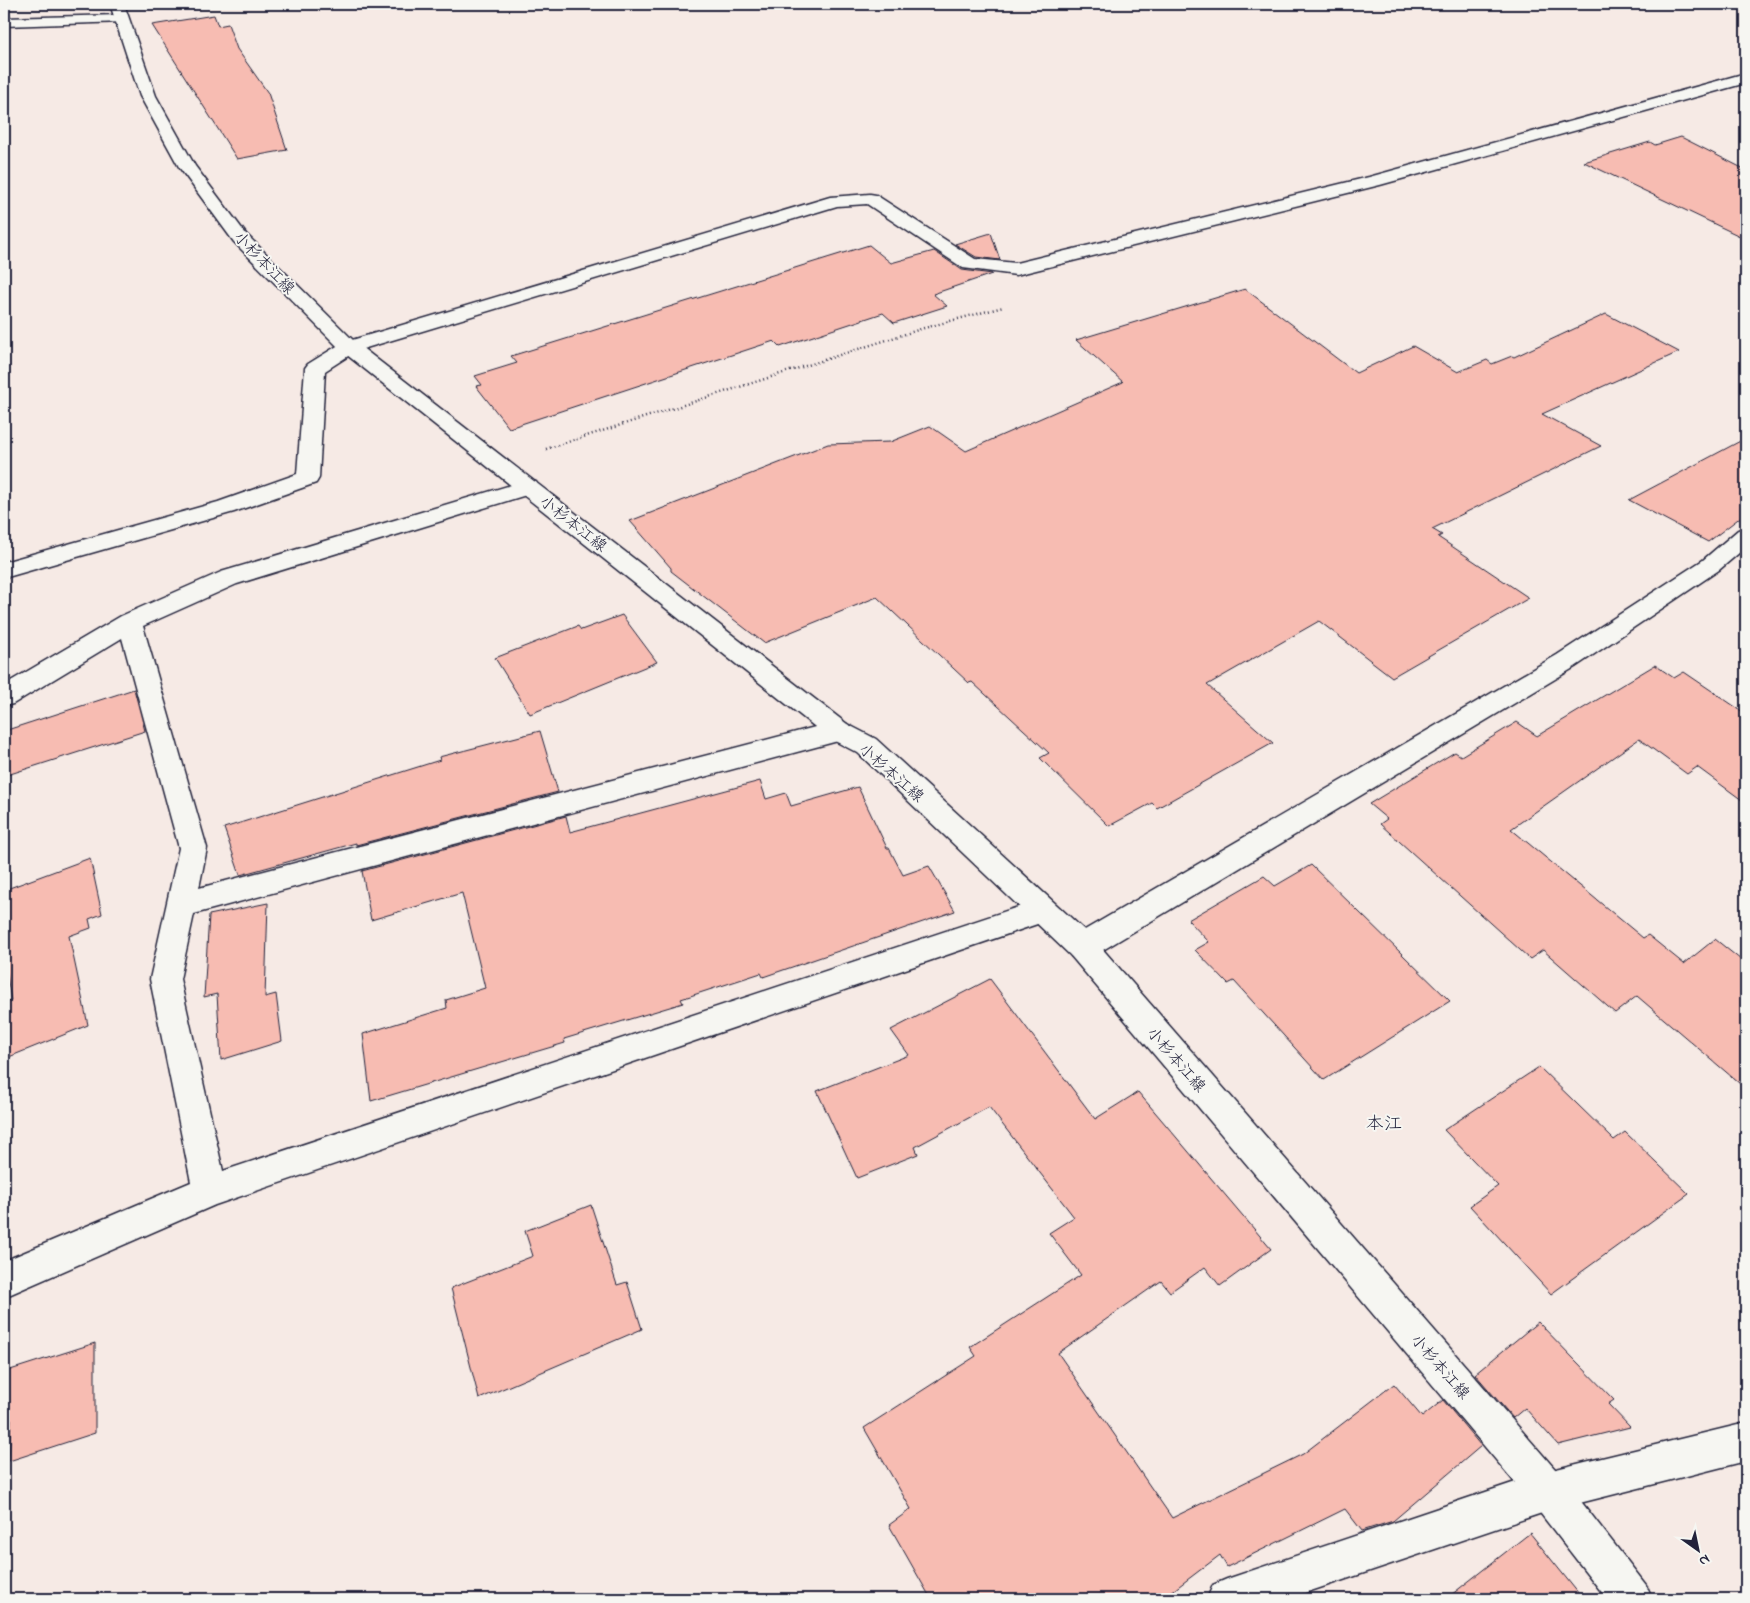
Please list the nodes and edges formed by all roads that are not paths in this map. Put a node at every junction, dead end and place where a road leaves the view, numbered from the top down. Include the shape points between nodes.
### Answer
1 (119, 11) edge
2 (4, 22) edge
3 (1746, 78) edge
4 (349, 347) junction
5 (528, 487) junction
6 (1746, 535) edge
7 (4, 570) edge
8 (130, 622) junction
9 (4, 697) edge
10 (838, 731) junction
11 (181, 905) junction
12 (1042, 911) junction
13 (1082, 947) junction
14 (210, 1191) junction
15 (4, 1279) edge
16 (1746, 1442) edge
17 (1548, 1491) junction
18 (1227, 1599) edge
19 (1632, 1599) edge

1 - 2 street
1 - 4 street, 小杉本江線 via 148,96 187,167 240,238
3 - 4 street via 1374,181 1016,269 970,264 870,200 836,201
4 - 5 street, 小杉本江線
4 - 7 street via 315,368 308,478 226,507
5 - 8 street via 229,578
5 - 10 street, 小杉本江線
6 - 13 street via 1711,565 1566,661
8 - 9 street
8 - 11 street via 193,848
10 - 11 street
10 - 12 street, 小杉本江線 via 867,746
11 - 14 street via 165,979
12 - 13 street, 小杉本江線
12 - 14 street
13 - 17 street, 小杉本江線
14 - 15 street
16 - 17 street
17 - 18 street
17 - 19 street, 小杉本江線

